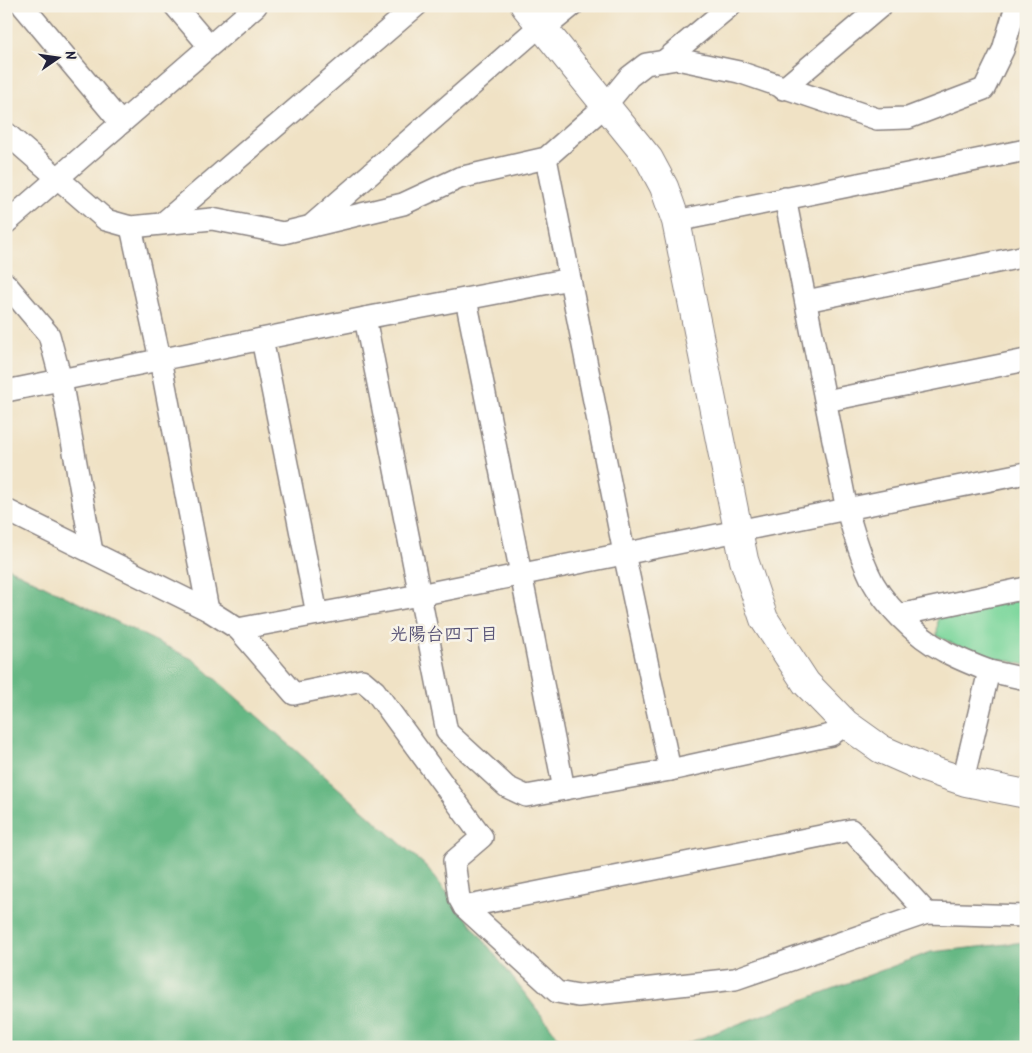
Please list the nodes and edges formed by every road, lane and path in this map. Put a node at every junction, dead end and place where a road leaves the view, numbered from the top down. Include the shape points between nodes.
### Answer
1 (23, 6) edge
2 (175, 6) edge
3 (256, 6) edge
4 (416, 6) edge
5 (572, 6) edge
6 (730, 6) edge
7 (881, 6) edge
8 (1016, 6) edge
9 (536, 20) edge
10 (209, 46) junction
11 (664, 61) junction
12 (783, 88) junction
13 (606, 105) junction
14 (121, 123) junction
15 (6, 132) edge
16 (1026, 150) edge
17 (546, 158) junction
18 (59, 178) junction
19 (785, 198) junction
20 (676, 221) junction
21 (6, 223) edge
22 (162, 223) junction
23 (131, 227) junction
24 (310, 227) junction
25 (1026, 256) edge
26 (570, 280) junction
27 (6, 284) edge
28 (466, 299) junction
29 (806, 300) junction
30 (364, 318) junction
31 (262, 339) junction
32 (160, 359) junction
33 (1026, 360) edge
34 (61, 380) junction
35 (6, 391) edge
36 (826, 401) junction
37 (1026, 473) edge
38 (6, 510) edge
39 (847, 510) junction
40 (739, 532) junction
41 (92, 552) junction
42 (624, 553) junction
43 (522, 574) junction
44 (1026, 588) edge
45 (418, 596) junction
46 (208, 610) junction
47 (318, 614) junction
48 (899, 615) junction
49 (238, 629) junction
50 (989, 671) junction
51 (1026, 679) edge
52 (846, 724) junction
53 (670, 770) junction
54 (963, 780) junction
55 (564, 789) junction
56 (1026, 794) edge
57 (464, 906) junction
58 (927, 913) junction
59 (1026, 916) edge

1 - 14 street
2 - 10 street
3 - 10 street
4 - 22 street
5 - 9 street
6 - 11 street
7 - 12 street
8 - 12 street via 1003,50 984,89 944,106 908,118 877,119
9 - 13 street
9 - 24 street
10 - 14 street
11 - 12 street via 677,59 739,72
11 - 13 street via 646,64 629,77
13 - 17 street
13 - 20 street via 650,159
14 - 18 street
15 - 18 street
16 - 19 street
17 - 24 street via 459,178 403,204
17 - 26 street
18 - 21 street
18 - 23 street via 106,220
19 - 20 street
19 - 29 street
20 - 40 street
22 - 23 street
22 - 24 street via 212,219 283,233
23 - 32 street
25 - 29 street
26 - 28 street
26 - 42 street
27 - 34 street via 49,335
28 - 30 street
28 - 43 street
29 - 36 street
30 - 31 street
30 - 45 street
31 - 32 street
31 - 47 street
32 - 34 street
32 - 46 street
33 - 36 street
34 - 35 street
34 - 41 street
36 - 39 street
37 - 39 street
38 - 41 street
39 - 40 street
39 - 48 street via 868,574
40 - 42 street
40 - 52 street via 744,560 764,619 806,683
41 - 46 street
42 - 43 street
42 - 53 street
43 - 45 street
43 - 55 street
44 - 48 street
45 - 47 street
45 - 55 street via 447,732 507,787 526,796
46 - 49 street
47 - 49 street
48 - 50 street via 942,651
49 - 57 street via 294,694 362,680 375,691 482,837 454,861 459,898
50 - 51 street
50 - 54 street
52 - 53 street via 830,734
52 - 54 street via 881,749
53 - 55 street
54 - 56 street
57 - 58 street via 851,830
57 - 58 street via 557,992 578,996 735,979
58 - 59 street

